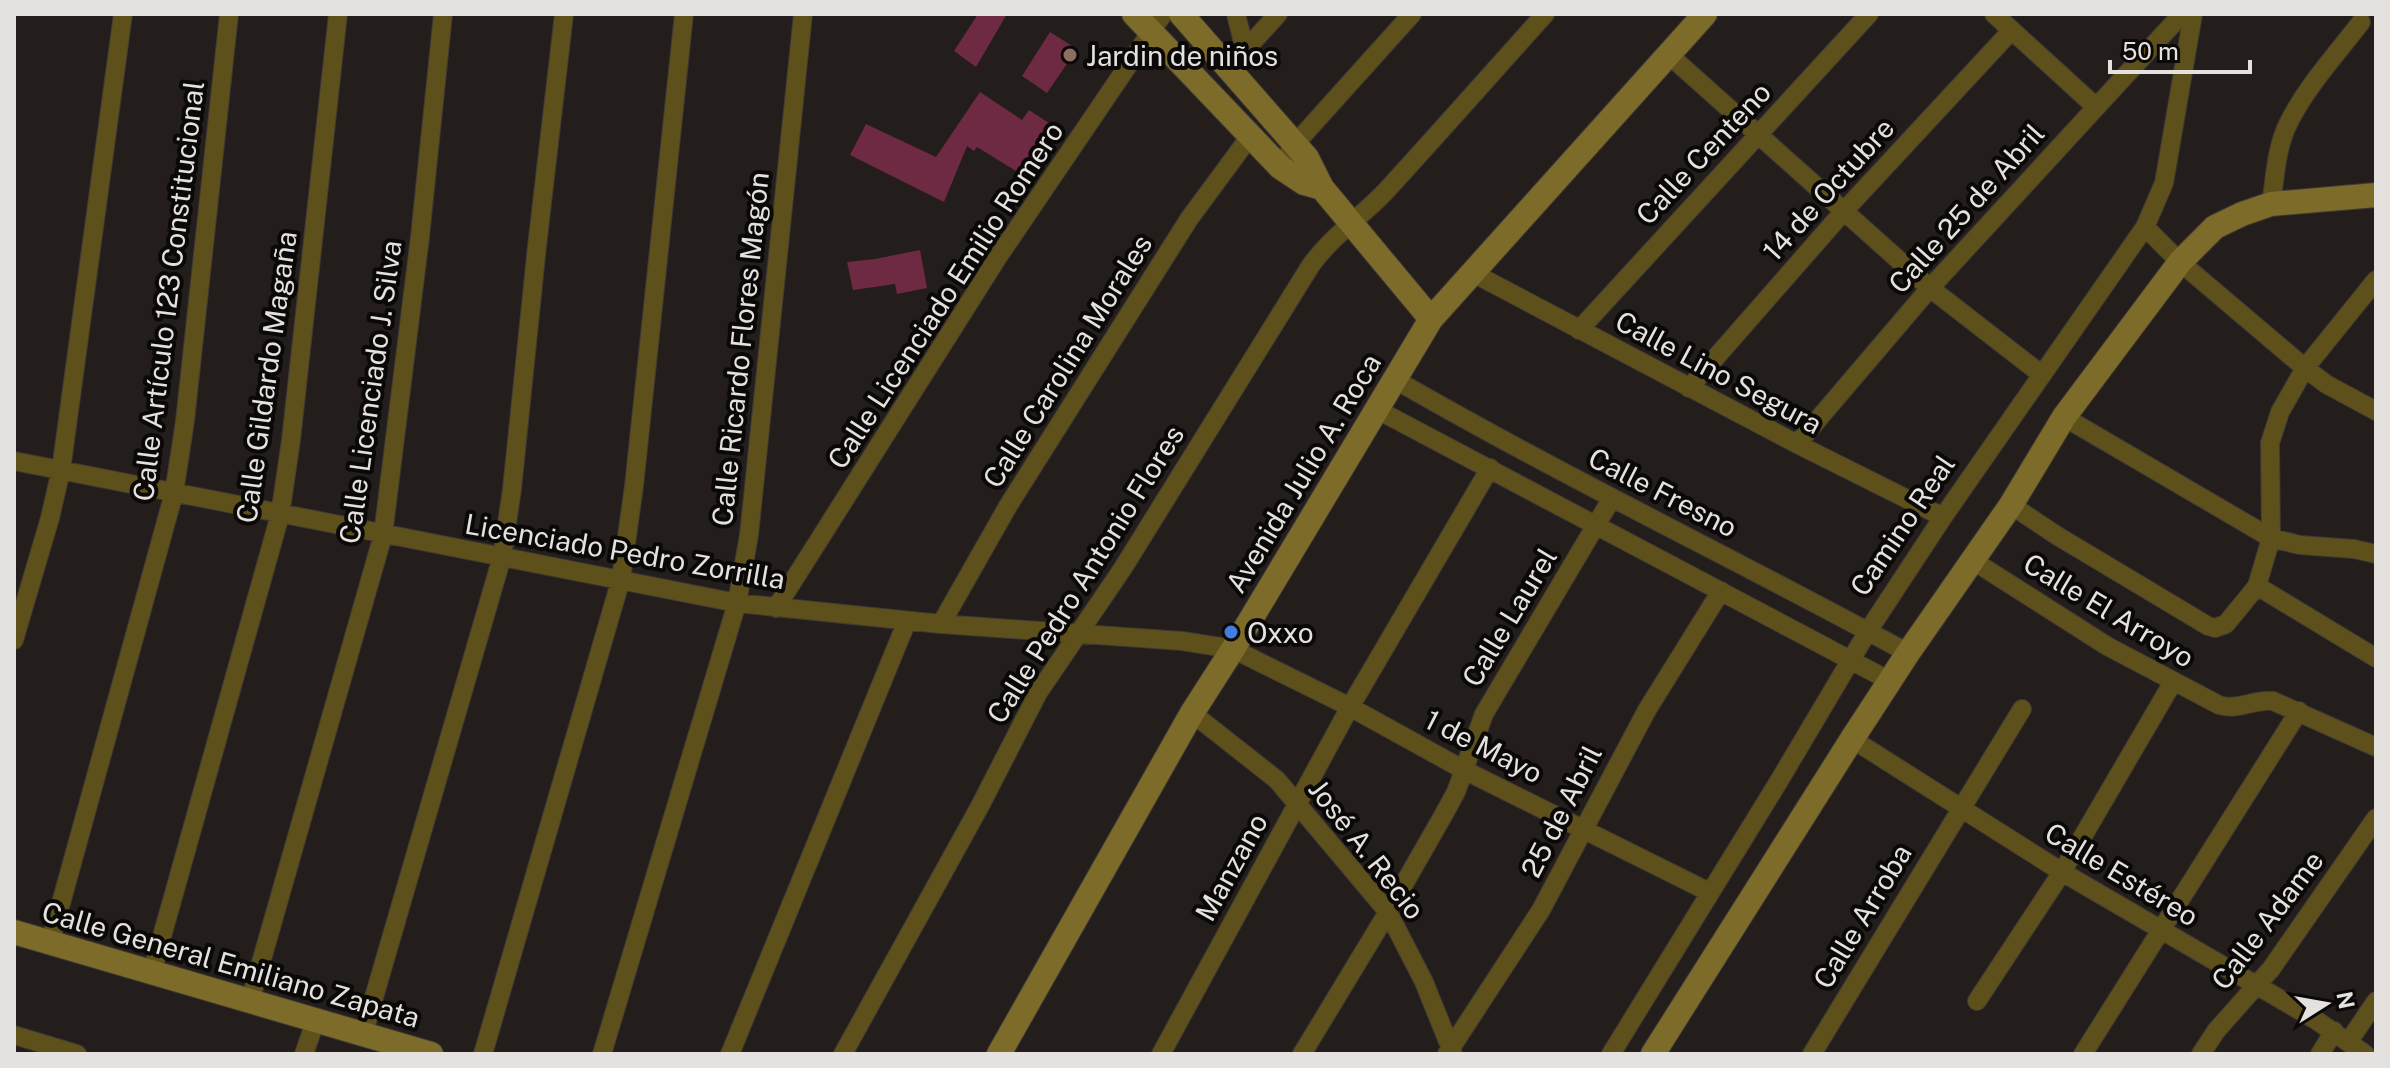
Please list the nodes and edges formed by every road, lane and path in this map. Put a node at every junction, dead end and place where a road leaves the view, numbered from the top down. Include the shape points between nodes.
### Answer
1 (123, 14) edge
2 (229, 14) edge
3 (338, 14) edge
4 (443, 14) edge
5 (564, 14) edge
6 (684, 14) edge
7 (803, 14) edge
8 (1134, 14) edge
9 (1181, 14) edge
10 (1236, 14) edge
11 (1278, 14) edge
12 (1412, 14) edge
13 (1545, 14) edge
14 (1705, 14) edge
15 (1869, 14) edge
16 (1994, 14) edge
17 (2182, 14) edge
18 (2193, 14) edge
19 (2361, 22) dead end
20 (1157, 24) edge
21 (2012, 30) junction
22 (1668, 54) junction
23 (1237, 60) junction
24 (2096, 107) junction
25 (1756, 134) junction
26 (1251, 135) junction
27 (1295, 144) junction
28 (1280, 167) junction
29 (1322, 188) junction
30 (2376, 195) edge
31 (2271, 204) junction
32 (1844, 211) junction
33 (1350, 223) junction
34 (2145, 227) junction
35 (2180, 262) junction
36 (1471, 272) junction
37 (2376, 280) edge
38 (1930, 288) junction
39 (1431, 319) junction
40 (1579, 330) junction
41 (2305, 368) junction
42 (2041, 374) junction
43 (1394, 379) junction
44 (1689, 388) junction
45 (1376, 409) junction
46 (2376, 411) edge
47 (2064, 417) junction
48 (1797, 444) junction
49 (14, 461) edge
50 (1490, 468) junction
51 (61, 470) junction
52 (174, 493) junction
53 (1612, 498) junction
54 (2011, 505) junction
55 (280, 515) junction
56 (1943, 517) junction
57 (1597, 526) junction
58 (383, 535) junction
59 (2271, 538) junction
60 (2376, 554) edge
61 (502, 557) junction
62 (1972, 560) junction
63 (621, 579) junction
64 (2257, 586) junction
65 (1721, 591) junction
66 (737, 603) junction
67 (776, 608) junction
68 (907, 621) junction
69 (941, 624) junction
70 (1868, 631) junction
71 (1075, 635) junction
72 (14, 640) edge
73 (1233, 649) junction
74 (1908, 653) junction
75 (2376, 658) edge
76 (1849, 661) junction
77 (1890, 681) junction
78 (2173, 682) junction
79 (1350, 707) junction
80 (2022, 709) dead end
81 (2299, 711) junction
82 (1192, 713) junction
83 (1852, 739) junction
84 (2376, 747) edge
85 (1464, 770) junction
86 (1297, 804) junction
87 (1960, 808) junction
88 (2376, 818) edge
89 (1585, 829) junction
90 (2062, 872) junction
91 (1709, 892) junction
92 (1388, 912) junction
93 (2160, 930) junction
94 (14, 932) edge
95 (50, 943) junction
96 (152, 972) junction
97 (2257, 986) junction
98 (250, 1001) junction
99 (1977, 1001) dead end
100 (2376, 1001) edge
101 (315, 1022) junction
102 (14, 1035) edge
103 (363, 1035) junction
104 (2341, 1036) junction
105 (1450, 1052) edge
106 (77, 1054) edge
107 (304, 1054) edge
108 (431, 1054) edge
109 (483, 1054) edge
110 (602, 1054) edge
111 (730, 1054) edge
112 (843, 1054) edge
113 (999, 1054) edge
114 (1161, 1054) edge
115 (1302, 1054) edge
116 (1611, 1054) edge
117 (1653, 1054) edge
118 (1812, 1054) edge
119 (2083, 1054) edge
120 (2201, 1054) edge
121 (2320, 1054) edge
122 (2365, 1054) edge

1 - 51 street
2 - 52 street, Calle Artículo 123 Constitucional
3 - 55 street, Calle Gildardo Magaña
4 - 58 street, Calle Licenciado J. Silva
5 - 61 street
6 - 63 street
7 - 66 street, Calle Ricardo Flores Magón via 751,519
8 - 20 street
9 - 23 street
10 - 23 street
11 - 23 street
12 - 27 street
13 - 33 street, Calle Pedro Antonio Flores
14 - 22 street, Avenida Julio A. Roca
15 - 25 street, Calle Centeno
16 - 21 street
17 - 24 street, Calle 25 de Abril
18 - 34 street, Camino Real via 2164,183
19 - 31 street via 2287,126
20 - 26 street
20 - 67 street, Calle Licenciado Emilio Romero via 998,257
21 - 24 street
21 - 32 street, 14 de Octubre
22 - 25 street
22 - 36 street, Avenida Julio A. Roca
23 - 27 street
24 - 38 street, Calle 25 de Abril
25 - 32 street
25 - 40 street, Calle Centeno
26 - 28 street
26 - 69 street, Calle Carolina Morales via 1189,219 1008,506
27 - 28 street
27 - 29 street
28 - 29 street
29 - 33 street
30 - 31 street
31 - 35 street via 2215,227
32 - 38 street
32 - 44 street, 14 de Octubre
33 - 39 street
33 - 71 street, Calle Pedro Antonio Flores via 1311,265 1123,568
34 - 35 street
34 - 42 street, Camino Real
35 - 41 street
35 - 47 street
36 - 39 street, Avenida Julio A. Roca
36 - 40 street, Calle Lino Segura
37 - 41 street
38 - 42 street
38 - 48 street, Calle 25 de Abril
39 - 43 street, Avenida Julio A. Roca
40 - 44 street, Calle Lino Segura
41 - 46 street
41 - 59 street via 2280,412 2270,443
42 - 56 street, Camino Real
43 - 45 street, Avenida Julio A. Roca
43 - 53 street, Calle Fresno
44 - 48 street, Calle Lino Segura
45 - 50 street
45 - 73 street, Avenida Julio A. Roca
47 - 54 street
47 - 59 street
48 - 56 street, Calle Lino Segura
49 - 51 street, Licenciado Pedro Zorrilla
50 - 57 street
50 - 79 street, Manzano
51 - 52 street, Licenciado Pedro Zorrilla
51 - 72 street
52 - 55 street, Licenciado Pedro Zorrilla
52 - 95 street, Calle Artículo 123 Constitucional
53 - 57 street, Calle Laurel
53 - 70 street, Calle Fresno
54 - 62 street
54 - 64 street via 2208,626 2221,627
55 - 58 street, Licenciado Pedro Zorrilla
55 - 96 street, Calle Gildardo Magaña
56 - 70 street, Camino Real
57 - 65 street
57 - 85 street, Calle Laurel via 1484,714
58 - 61 street, Licenciado Pedro Zorrilla
58 - 98 street, Calle Licenciado J. Silva
59 - 60 street
59 - 64 street
61 - 63 street, Licenciado Pedro Zorrilla
61 - 103 street
62 - 74 street
62 - 78 street, Calle El Arroyo
63 - 66 street, Licenciado Pedro Zorrilla
63 - 109 street
64 - 75 street
65 - 76 street
65 - 89 street, 25 de Abril via 1647,710
66 - 67 street, Licenciado Pedro Zorrilla
66 - 110 street, Calle Ricardo Flores Magón
67 - 68 street, Licenciado Pedro Zorrilla
68 - 69 street, Licenciado Pedro Zorrilla
68 - 111 street
69 - 71 street, Licenciado Pedro Zorrilla
70 - 74 street, Calle Fresno
70 - 76 street, Camino Real
71 - 73 street, Licenciado Pedro Zorrilla
71 - 112 street, Calle Pedro Antonio Flores via 1038,693
73 - 79 street, 1 de Mayo
73 - 82 street, Avenida Julio A. Roca
74 - 77 street
76 - 77 street
76 - 91 street, Camino Real
77 - 83 street
78 - 81 street, Calle El Arroyo via 2219,705 2237,708 2268,700
78 - 90 street
79 - 85 street, 1 de Mayo
79 - 86 street, Manzano
80 - 87 street, Calle Arroba
81 - 84 street
81 - 93 street
82 - 86 street, José A. Recio via 1255,760
82 - 113 street, Avenida Julio A. Roca
83 - 87 street, Calle Estéreo
83 - 117 street
85 - 89 street, 1 de Mayo
85 - 92 street, Calle Laurel
86 - 92 street, José A. Recio
86 - 114 street, Manzano
87 - 90 street, Calle Estéreo
87 - 118 street, Calle Arroba
88 - 97 street, Calle Adame
89 - 91 street, 1 de Mayo
89 - 105 street, 25 de Abril via 1541,910
90 - 93 street, Calle Estéreo
90 - 99 street
91 - 116 street, Camino Real
92 - 105 street, José A. Recio via 1424,982
92 - 115 street, Calle Laurel
93 - 97 street, Calle Estéreo
93 - 119 street
94 - 95 street, Calle General Emiliano Zapata
95 - 96 street, Calle General Emiliano Zapata
96 - 98 street, Calle General Emiliano Zapata
97 - 104 street, Calle Estéreo
97 - 120 street, Calle Adame
98 - 101 street, Calle General Emiliano Zapata
100 - 104 street
101 - 103 street, Calle General Emiliano Zapata
101 - 107 street
102 - 106 street
103 - 108 street, Calle General Emiliano Zapata
104 - 121 street
104 - 122 street, Calle Estéreo

